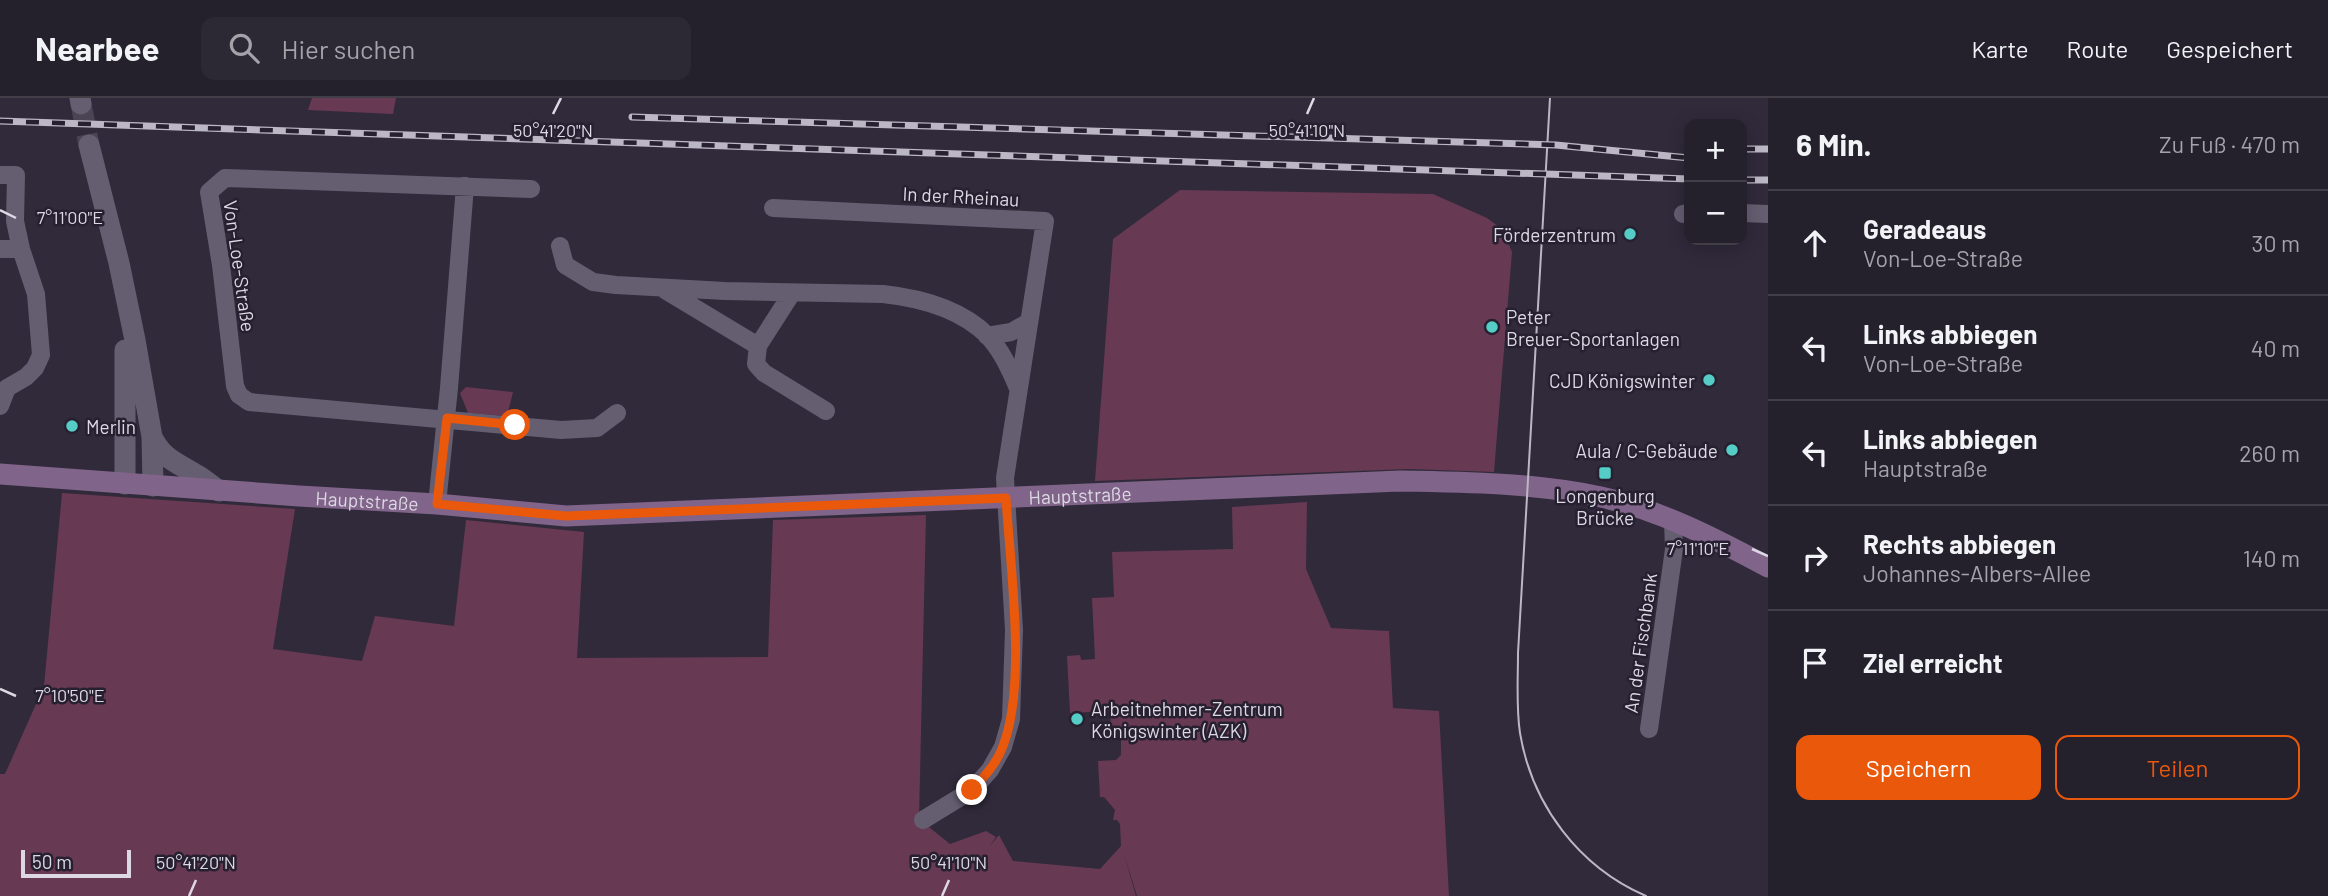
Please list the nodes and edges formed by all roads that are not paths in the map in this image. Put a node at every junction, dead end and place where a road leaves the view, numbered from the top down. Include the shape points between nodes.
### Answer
1 (89, 145) tunnel mouth
2 (0, 175) edge
3 (464, 186) junction
4 (531, 189) dead end
5 (774, 208) dead end
6 (1747, 213) edge
7 (1768, 214) edge
8 (560, 246) dead end
9 (0, 249) edge
10 (21, 249) junction
11 (659, 287) junction
12 (792, 293) junction
13 (125, 296) junction
14 (1029, 322) junction
15 (987, 336) junction
16 (758, 346) junction
17 (4, 385) edge
18 (1018, 388) junction
19 (0, 406) edge
20 (826, 411) dead end
21 (617, 413) dead end
22 (447, 418) junction
23 (152, 438) junction
24 (0, 474) edge
25 (125, 484) junction
26 (153, 486) junction
27 (219, 491) junction
28 (1006, 498) junction
29 (437, 504) junction
30 (1673, 521) junction
31 (1768, 567) edge
32 (1649, 729) dead end
33 (923, 820) dead end

1 - 13 street
2 - 10 street via 16,175 15,221
3 - 4 street, Von-Loe-Straße
3 - 22 street
3 - 22 street, Von-Loe-Straße via 225,178 209,192 239,394 248,402
5 - 14 street, In der Rheinau via 1045,221
6 - 7 street
8 - 11 street via 565,265 593,282
9 - 10 street
10 - 17 street via 36,294 41,355 26,377
11 - 12 street
11 - 16 street
12 - 15 street via 901,295 962,317
12 - 16 street
13 - 23 street
13 - 25 street
14 - 15 street via 1011,332
14 - 18 street, In der Rheinau
15 - 18 street
16 - 20 street via 756,364 764,373
17 - 19 street
18 - 28 street, In der Rheinau
21 - 22 street, Von-Loe-Straße via 597,428 561,430
22 - 29 street
23 - 26 street
23 - 27 street via 174,464
24 - 25 main road, Hauptstraße
25 - 26 main road, Hauptstraße
26 - 27 main road, Hauptstraße
27 - 29 main road, Hauptstraße
28 - 29 main road, Hauptstraße via 566,516
28 - 30 main road, Hauptstraße via 1400,481 1550,489 1603,498
28 - 33 street, In der Rheinau via 1014,630 1011,719 990,770 972,790
30 - 31 main road, Hauptstraße
30 - 32 street, An der Fischbank via 1674,549

